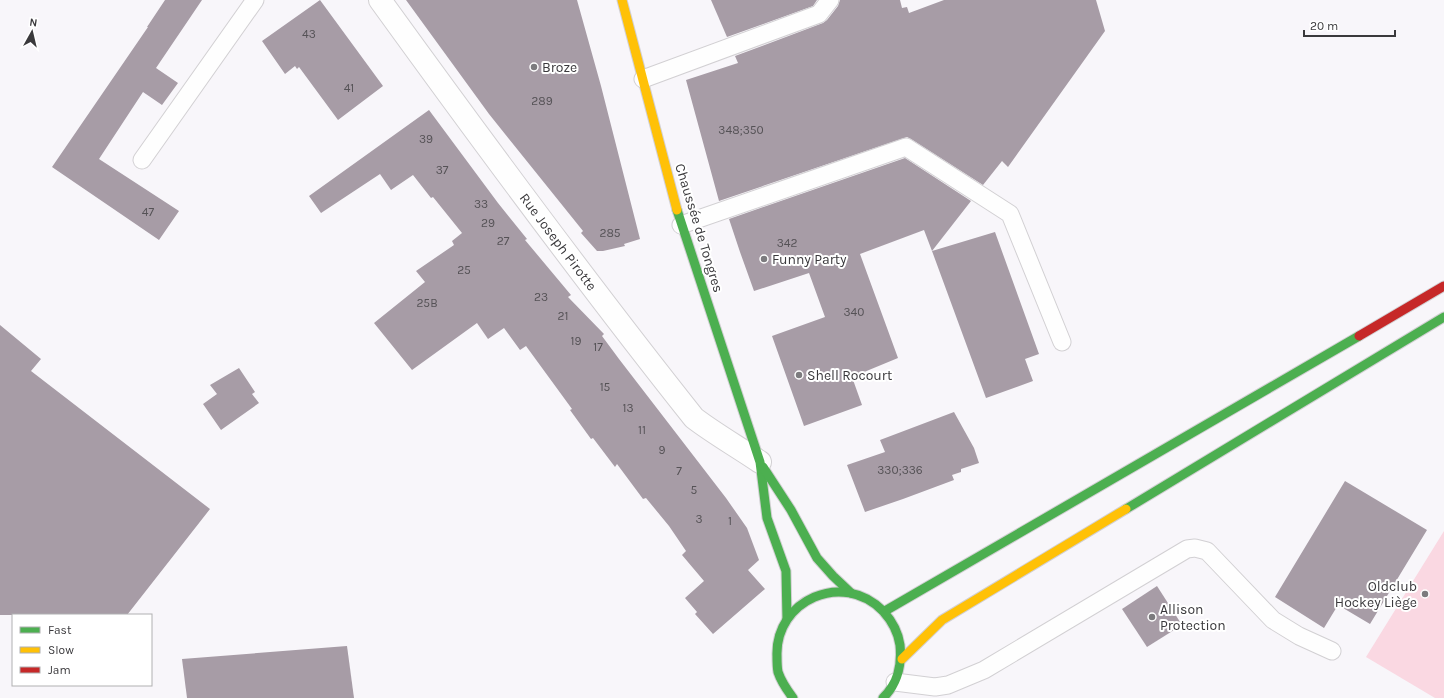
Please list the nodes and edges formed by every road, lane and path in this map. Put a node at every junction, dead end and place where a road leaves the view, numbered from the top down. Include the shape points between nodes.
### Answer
1 (255, 0) edge
2 (380, 0) edge
3 (622, 0) edge
4 (830, 0) edge
5 (643, 79) junction
6 (142, 160) dead end
7 (681, 225) junction
8 (1444, 286) edge
9 (1444, 317) edge
10 (1062, 342) dead end
11 (760, 462) junction
12 (851, 593) junction
13 (884, 611) junction
14 (787, 619) junction
15 (1332, 651) dead end
16 (902, 659) junction
17 (895, 682) junction
18 (793, 698) edge
19 (883, 698) edge

1 - 6 lane
2 - 11 street, Rue Joseph Pirotte via 499,164 694,418
3 - 5 main road, Chaussée de Tongres
4 - 5 lane via 819,14
5 - 7 main road, Chaussée de Tongres
7 - 10 lane via 906,147 1010,214
7 - 11 main road, Chaussée de Tongres
8 - 13 main road
9 - 16 main road via 942,620
11 - 12 main road, Chaussée de Tongres via 791,510 817,558
11 - 14 main road, Chaussée de Tongres via 767,518 786,571
12 - 13 main road via 869,599
12 - 14 main road via 832,592 814,596 795,608
13 - 16 main road via 898,634
14 - 18 main road via 776,646 778,674
15 - 17 lane via 1299,636 1273,620 1207,551 1187,548 988,668 948,685 935,687
16 - 17 main road
17 - 19 main road

